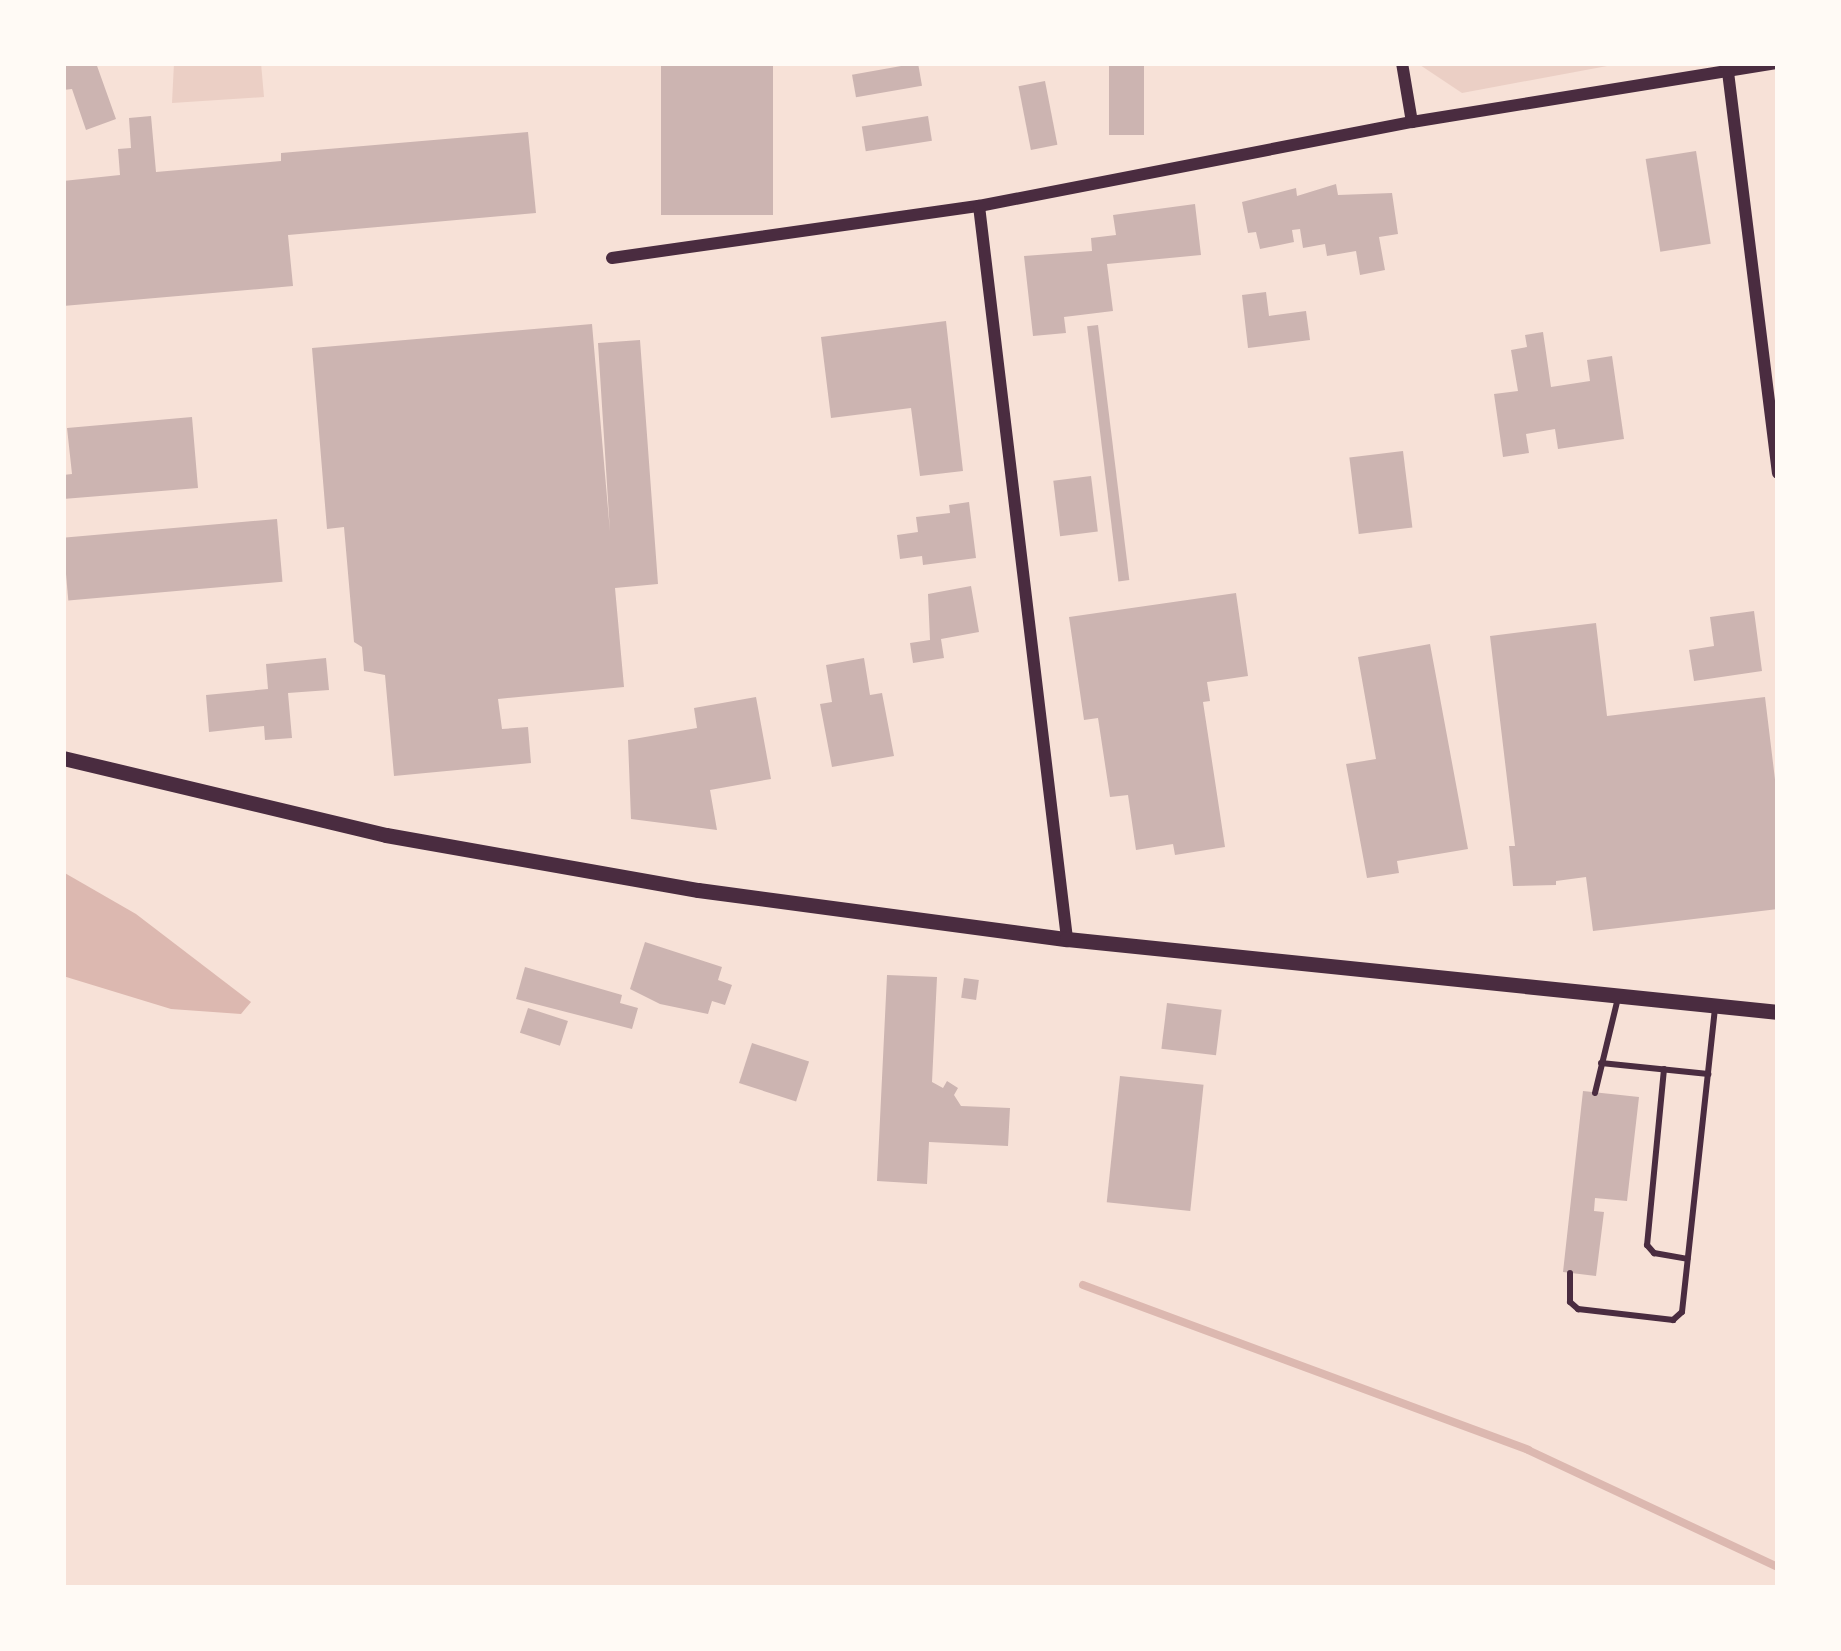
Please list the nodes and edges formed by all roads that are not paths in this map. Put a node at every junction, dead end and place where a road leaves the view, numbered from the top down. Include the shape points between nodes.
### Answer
1 (1402, 63) edge
2 (1776, 63) edge
3 (1728, 72) junction
4 (1412, 122) junction
5 (980, 206) junction
6 (612, 258) dead end
7 (1778, 473) edge
8 (63, 758) edge
9 (1067, 939) junction
10 (1619, 995) junction
11 (1715, 1005) junction
12 (1778, 1012) edge
13 (1600, 1063) junction
14 (1664, 1069) junction
15 (1708, 1074) junction
16 (1595, 1093) dead end
17 (1687, 1259) junction
18 (1570, 1273) dead end

1 - 4 street
2 - 3 street
3 - 4 street
3 - 7 street
4 - 5 street
5 - 6 street
5 - 9 street
8 - 9 street via 386,835 698,890
9 - 10 street
10 - 11 street
10 - 13 lane
11 - 12 street
11 - 15 lane
13 - 14 lane
13 - 16 lane
14 - 15 lane
14 - 17 lane via 1647,1245
15 - 17 lane
17 - 18 lane via 1682,1312 1673,1320 1578,1309 1570,1302

